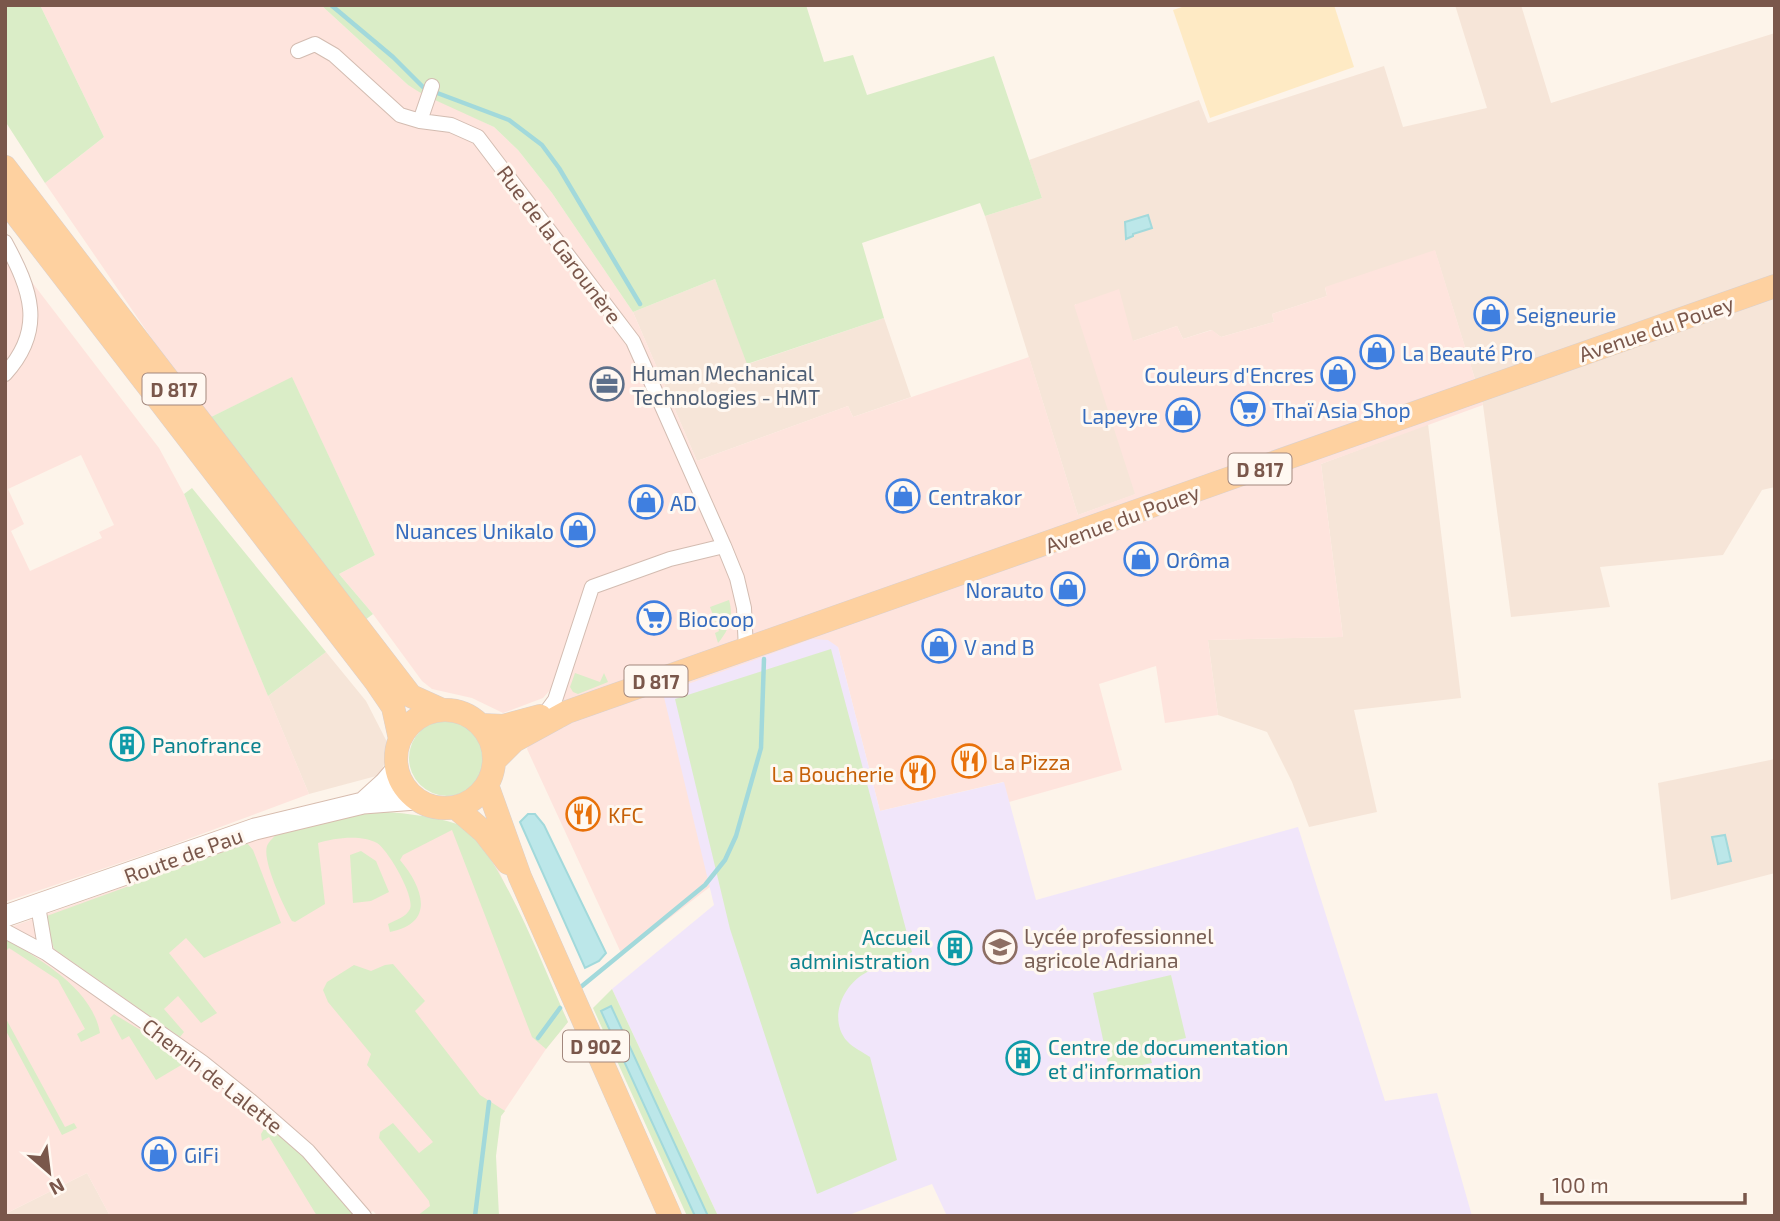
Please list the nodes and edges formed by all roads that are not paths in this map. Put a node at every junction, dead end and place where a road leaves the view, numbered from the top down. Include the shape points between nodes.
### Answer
1 (299, 51) dead end
2 (431, 89) dead end
3 (420, 121) junction
4 (5, 167) edge
5 (5, 200) edge
6 (5, 242) edge
7 (1775, 286) edge
8 (5, 374) edge
9 (724, 546) junction
10 (746, 650) junction
11 (442, 710) junction
12 (567, 712) junction
13 (544, 715) junction
14 (480, 725) junction
15 (400, 739) junction
16 (494, 761) junction
17 (397, 769) junction
18 (486, 785) junction
19 (416, 799) junction
20 (363, 803) junction
21 (455, 807) junction
22 (520, 877) junction
23 (38, 906) junction
24 (5, 916) edge
25 (5, 931) edge
26 (46, 953) junction
27 (364, 1216) edge
28 (670, 1216) edge

1 - 3 street, Rue de la Garounère via 316,44 400,115
2 - 3 street
3 - 9 street, Rue de la Garounère via 451,125 478,137 633,341
4 - 11 main road, D 817 via 411,696
5 - 15 main road, D 817 via 376,682 393,707
6 - 8 street via 26,285 31,317 22,351
7 - 10 main road, Avenue du Pouey / D 817
9 - 10 street, Rue de la Garounère via 740,588
9 - 13 street via 670,559 592,587 555,700
10 - 12 main road, D 817
11 - 14 main road via 469,716
11 - 15 main road via 417,719
12 - 13 main road, D 817
12 - 16 main road, D 817 via 514,741
13 - 14 main road, D 817 via 503,726
14 - 16 main road via 493,748
15 - 17 main road
16 - 18 main road
17 - 19 main road
17 - 20 main road, Route de Pau
18 - 21 main road via 478,795
18 - 22 main road, D 902
19 - 20 main road, Route de Pau
19 - 21 main road, Route de Pau via 442,808
20 - 23 main road, Route de Pau via 255,829
21 - 22 main road, D 902 via 484,832
22 - 28 main road, D 902
23 - 24 main road, Route de Pau
23 - 26 street
25 - 26 street, Chemin de Lalette
26 - 27 street, Chemin de Lalette via 202,1062 251,1102 308,1150

